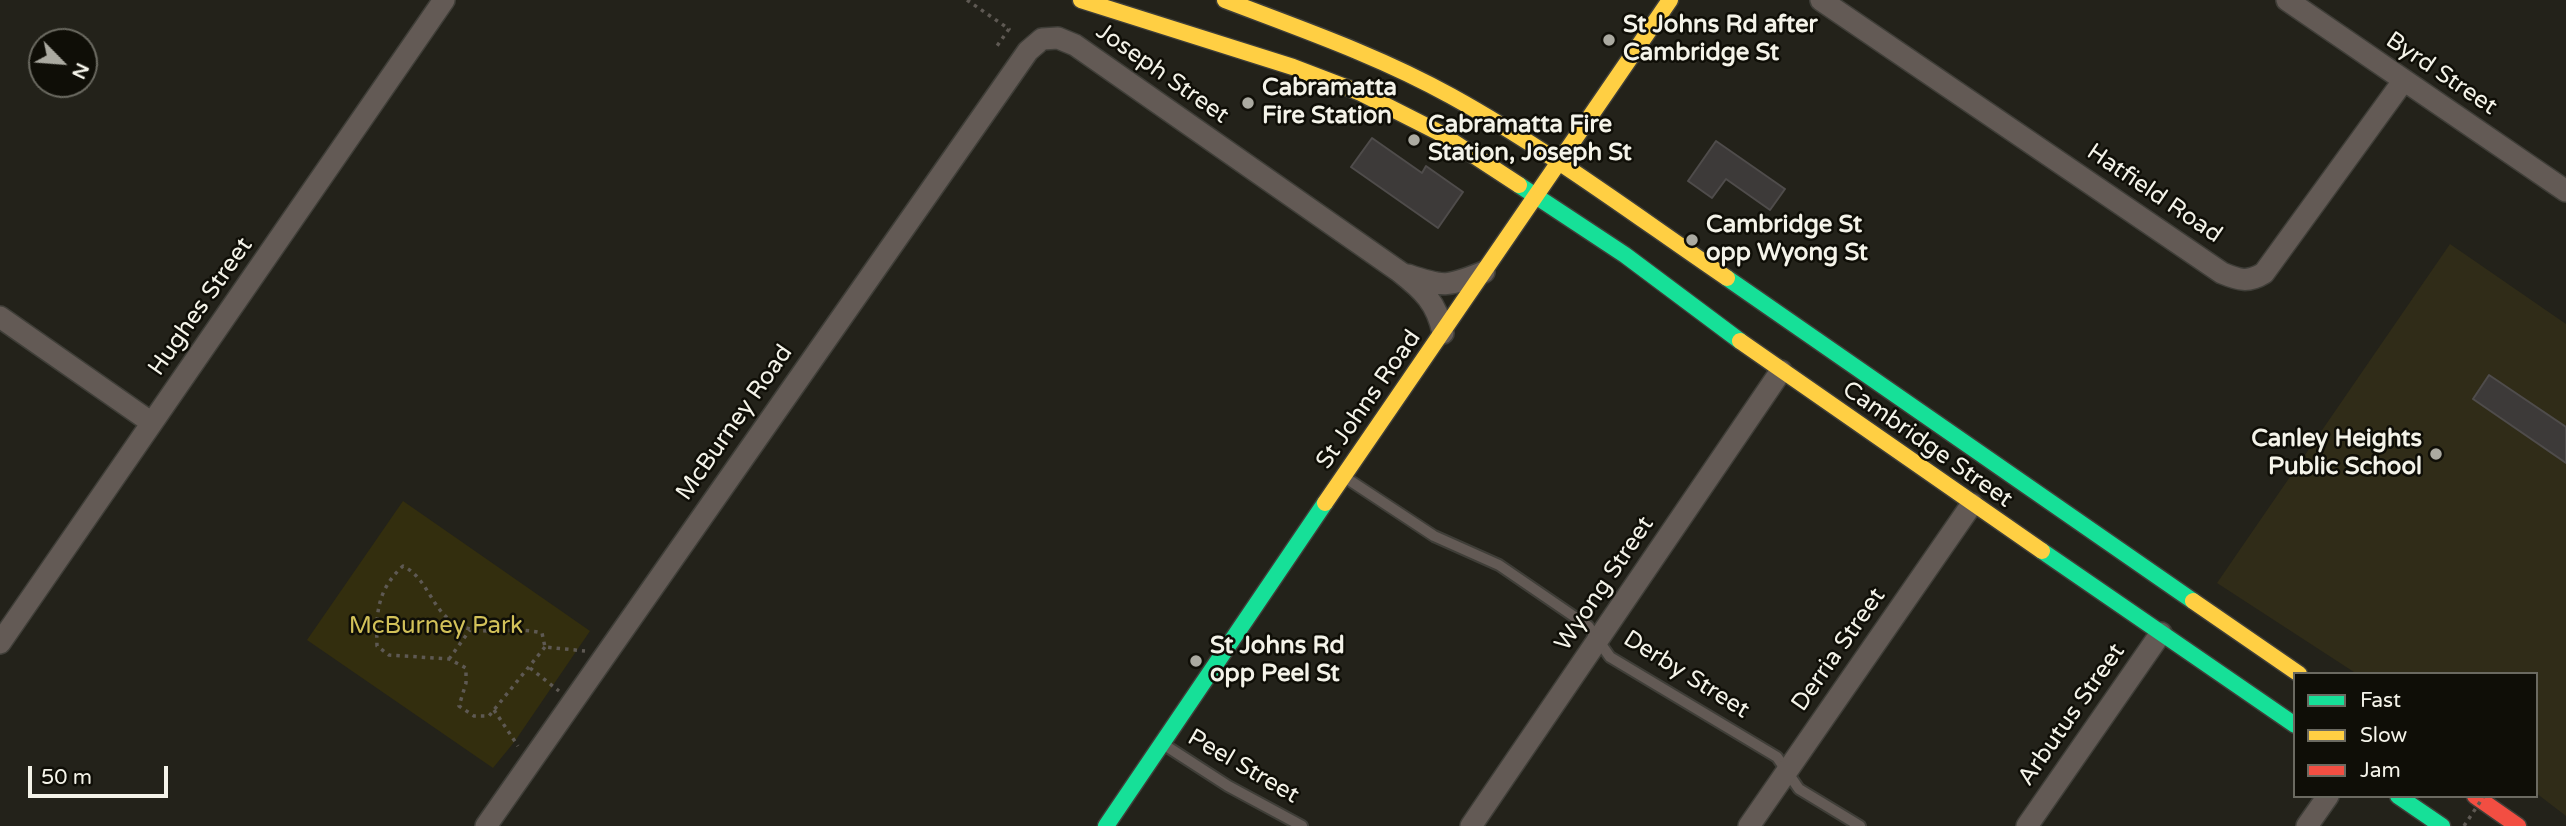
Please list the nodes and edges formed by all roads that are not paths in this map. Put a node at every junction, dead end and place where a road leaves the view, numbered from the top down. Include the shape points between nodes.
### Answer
1 (444, 0) edge
2 (1081, 0) edge
3 (1225, 0) edge
4 (1670, 0) edge
5 (1821, 0) edge
6 (2287, 0) edge
7 (1028, 51) joint
8 (2404, 80) junction
9 (1560, 163) junction
10 (2566, 191) edge
11 (1537, 196) junction
12 (1486, 271) junction
13 (1400, 272) junction
14 (0, 317) edge
15 (1443, 333) junction
16 (1781, 371) junction
17 (152, 424) junction
18 (1343, 476) junction
19 (1972, 504) junction
20 (2161, 633) junction
21 (1598, 641) junction
22 (0, 643) edge
23 (2297, 672) edge
24 (2293, 724) edge
25 (1163, 744) junction
26 (1786, 771) junction
27 (2327, 798) edge
28 (2401, 798) edge
29 (2478, 798) edge
30 (486, 826) edge
31 (1106, 826) edge
32 (1302, 826) edge
33 (1471, 826) edge
34 (1749, 826) edge
35 (1860, 826) edge
36 (2027, 826) edge
37 (2307, 826) edge
38 (2442, 826) edge
39 (2518, 826) edge

1 - 17 street, Hughes Street
2 - 11 main road, Joseph Street via 1293,66 1362,93 1438,132
3 - 9 main road via 1375,58 1451,96
4 - 9 main road, St Johns Road
5 - 8 street, Hatfield Road via 2239,281 2264,273
6 - 8 street, Byrd Street
7 - 13 street, Joseph Street via 1042,38 1075,45
7 - 30 street, McBurney Road
8 - 10 street, Byrd Street
9 - 11 main road, St Johns Road
9 - 23 main road, Cambridge Street
11 - 12 main road, St Johns Road
11 - 16 main road, Cambridge Street
12 - 13 street, Joseph Street via 1451,285
12 - 15 main road, St Johns Road
13 - 15 street, Joseph Street via 1424,291 1440,316
14 - 17 street
15 - 18 main road, St Johns Road
16 - 19 main road, Cambridge Street
16 - 21 street, Wyong Street
17 - 22 street, Hughes Street
18 - 21 lane, Derby Street via 1434,536 1499,565 1588,626
18 - 25 main road, St Johns Road
19 - 20 main road, Cambridge Street
19 - 26 street, Derria Street
20 - 24 main road, Cambridge Street
20 - 36 street, Arbutus Street
21 - 26 lane, Derby Street via 1610,657 1777,757
21 - 33 street, Wyong Street
25 - 31 main road, St Johns Road
25 - 32 lane, Peel Street
26 - 34 street, Derria Street
26 - 35 lane, Derby Street via 1798,789
27 - 37 street
28 - 38 main road
29 - 39 main road

